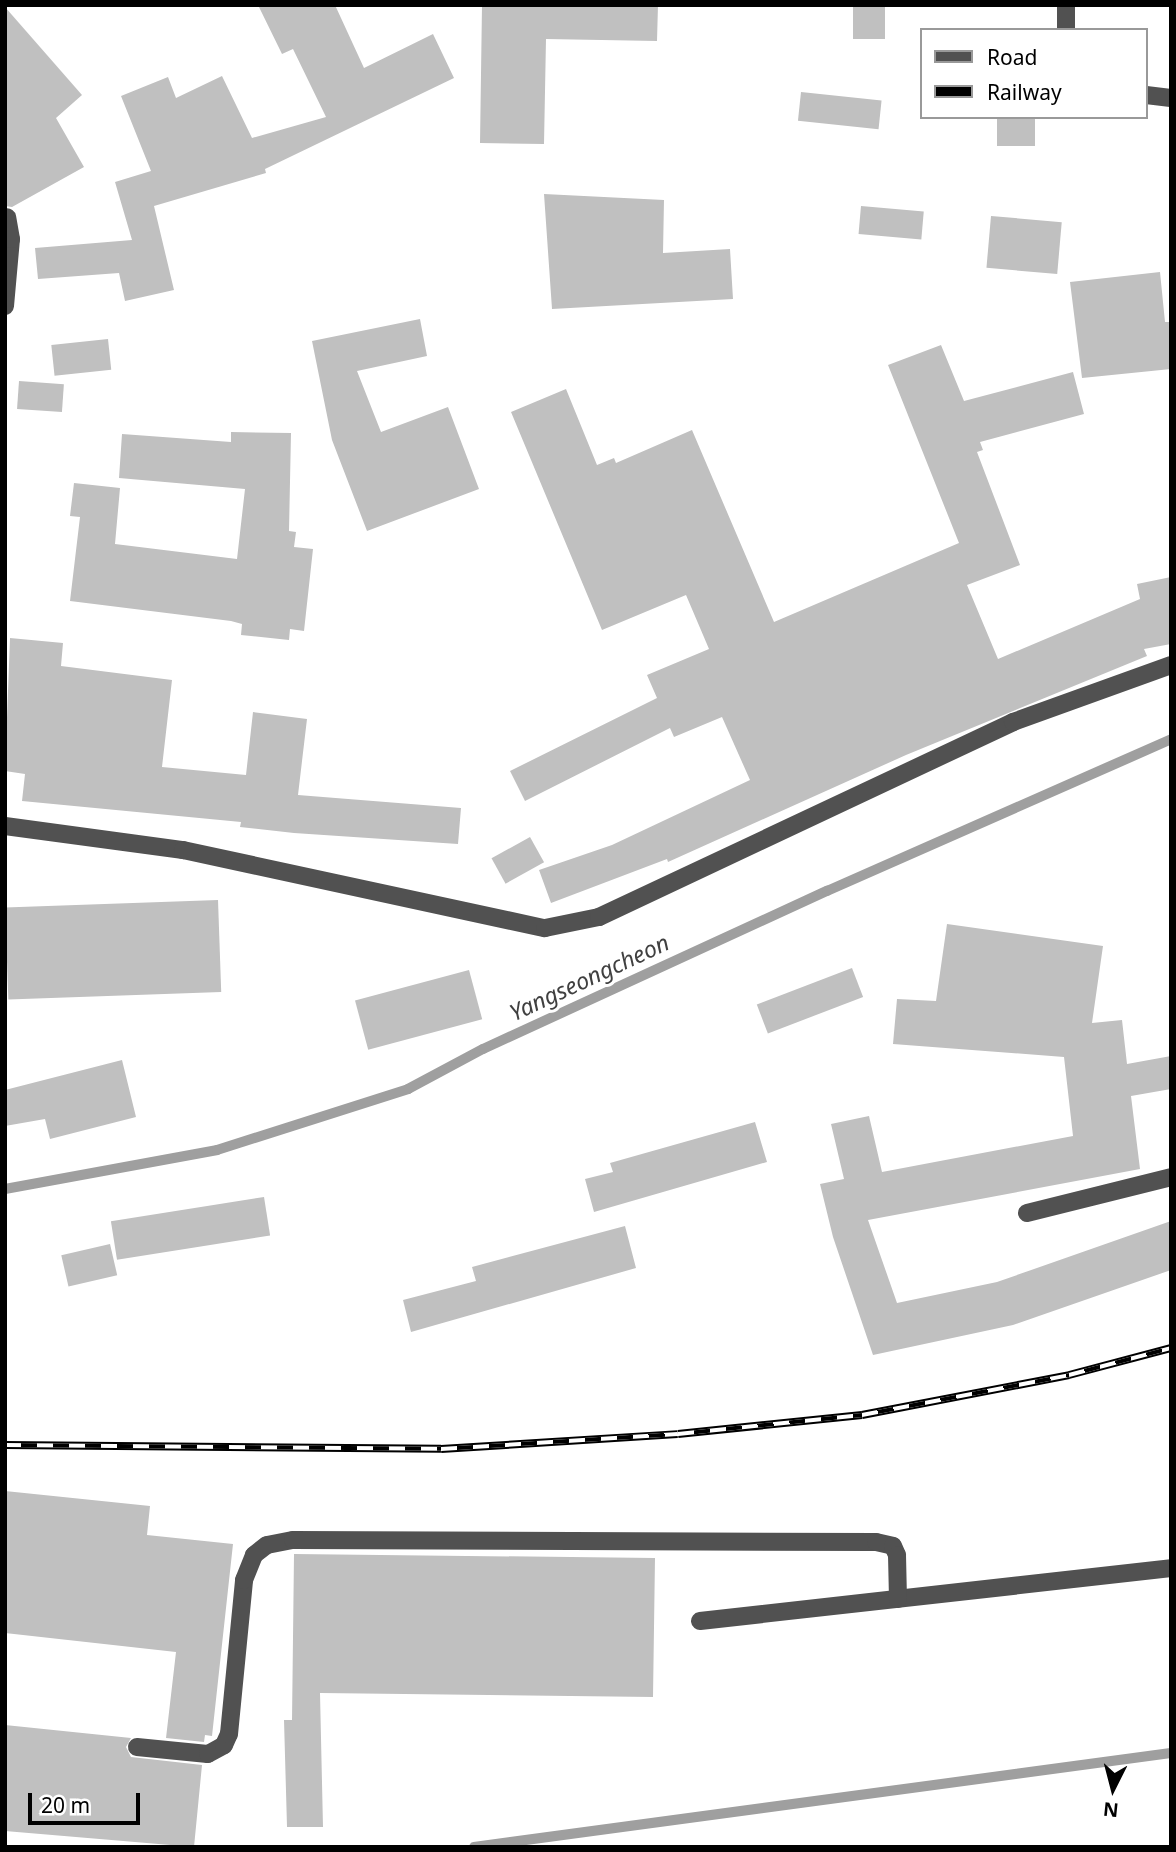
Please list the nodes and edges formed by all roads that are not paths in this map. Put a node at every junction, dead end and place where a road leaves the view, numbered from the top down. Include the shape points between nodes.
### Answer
1 (1066, 5) edge
2 (1066, 28) edge
3 (1148, 94) edge
4 (1171, 98) edge
5 (6, 217) edge
6 (5, 306) edge
7 (1171, 665) edge
8 (5, 826) edge
9 (1171, 1177) edge
10 (1027, 1213) dead end
11 (1171, 1568) edge
12 (898, 1599) junction
13 (700, 1621) dead end
14 (137, 1746) dead end

1 - 2 street
3 - 4 street
5 - 6 street via 10,239
7 - 8 street via 1013,722 599,917 545,928 183,850
9 - 10 street
11 - 12 street
12 - 13 street
12 - 14 street via 897,1555 893,1546 876,1542 293,1540 267,1545 254,1555 244,1580 229,1734 224,1745 208,1754

